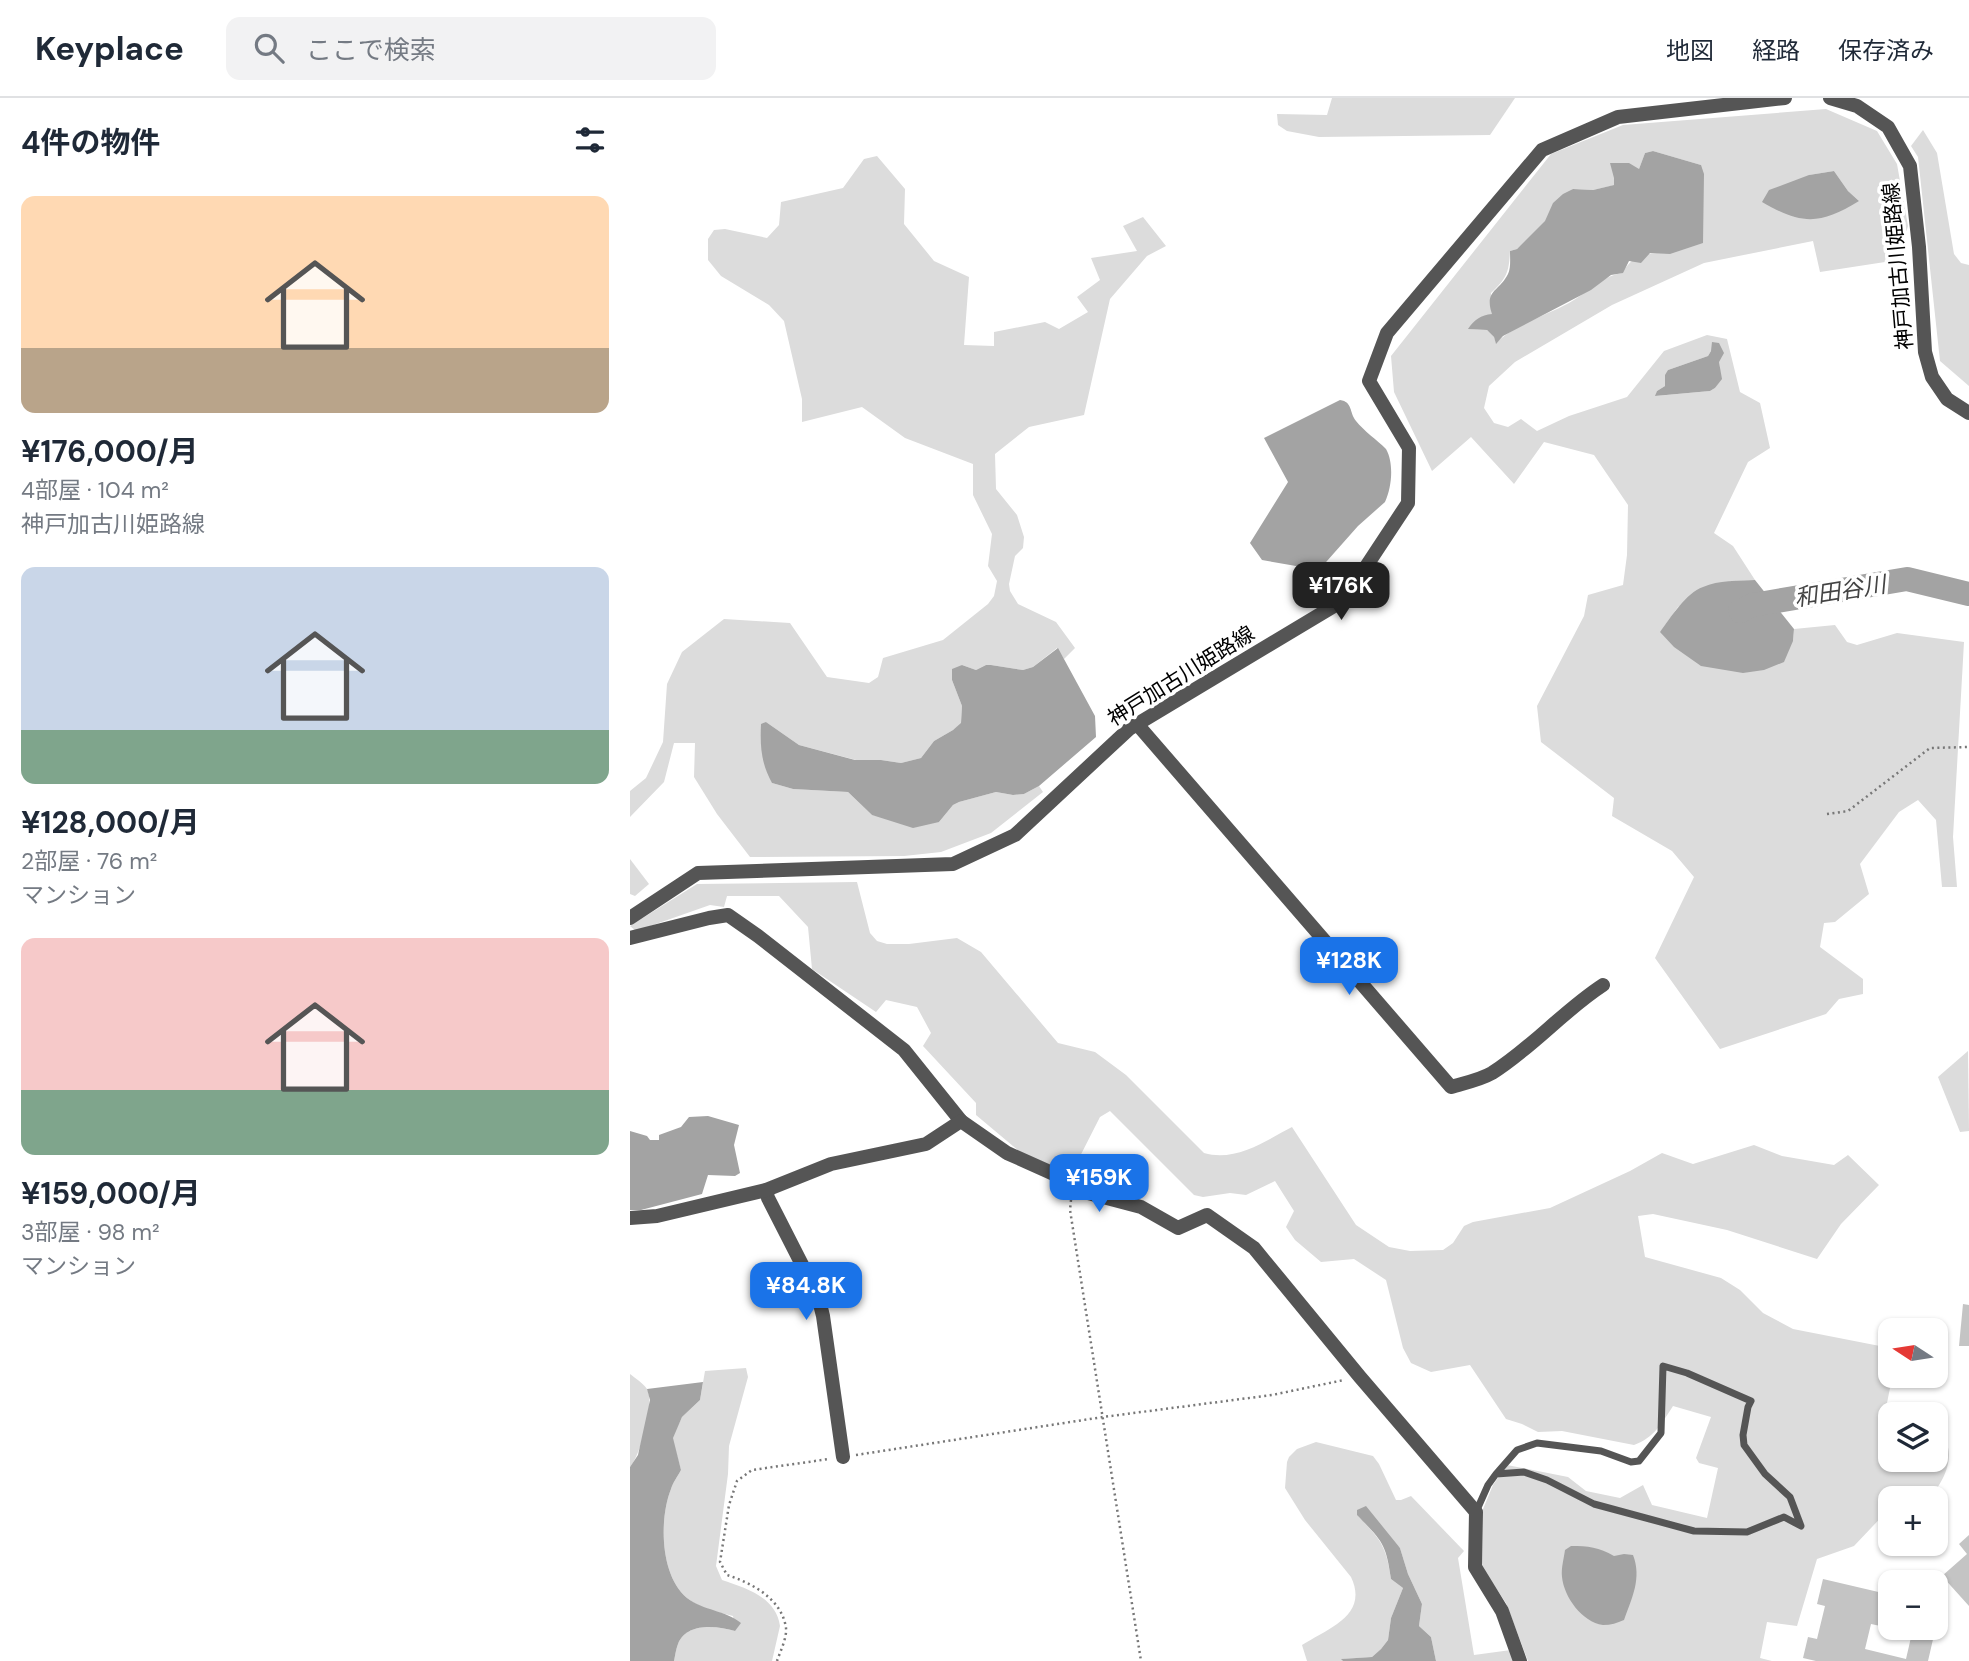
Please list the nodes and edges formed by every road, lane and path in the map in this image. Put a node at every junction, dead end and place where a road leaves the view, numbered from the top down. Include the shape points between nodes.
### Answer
1 (1785, 98) edge
2 (1830, 98) edge
3 (1969, 413) edge
4 (1137, 724) junction
5 (1969, 747) edge
6 (1827, 814) dead end
7 (630, 918) edge
8 (630, 938) edge
9 (1602, 985) dead end
10 (961, 1121) junction
11 (1072, 1186) junction
12 (766, 1190) junction
13 (630, 1218) edge
14 (1360, 1377) junction
15 (1104, 1417) junction
16 (843, 1457) junction
17 (1496, 1474) junction
18 (1476, 1512) junction
19 (777, 1661) edge
20 (1141, 1661) edge
21 (1520, 1661) edge

1 - 4 street, 神戸加古川姫路線 via 1618,117 1542,150 1387,333 1369,381 1409,448 1408,503 1344,600
2 - 3 street, 神戸加古川姫路線 via 1857,106 1888,127 1910,166 1925,352 1932,377 1947,399
4 - 7 street, 神戸加古川姫路線 via 1015,835 953,864 698,873
4 - 9 street via 1451,1087 1490,1074
5 - 6 path via 1930,748 1848,811
8 - 10 street via 728,915 904,1050
10 - 11 street via 1007,1153
10 - 12 street via 926,1144 831,1164
11 - 14 street via 1141,1207 1178,1228 1207,1215 1254,1248
11 - 15 path via 1070,1210
12 - 13 street
12 - 16 street via 818,1296
14 - 15 path via 1272,1395
14 - 18 street
15 - 16 path
15 - 20 path
16 - 19 path via 752,1470 737,1481 729,1505 720,1562 727,1575 764,1592 780,1611 786,1630
17 - 17 lane via 1524,1472 1594,1504 1694,1531 1747,1532 1784,1517 1801,1526 1790,1497 1744,1445 1752,1401 1663,1366 1661,1433 1639,1461 1536,1443 1517,1450
17 - 18 lane
18 - 21 street via 1475,1567 1502,1611

